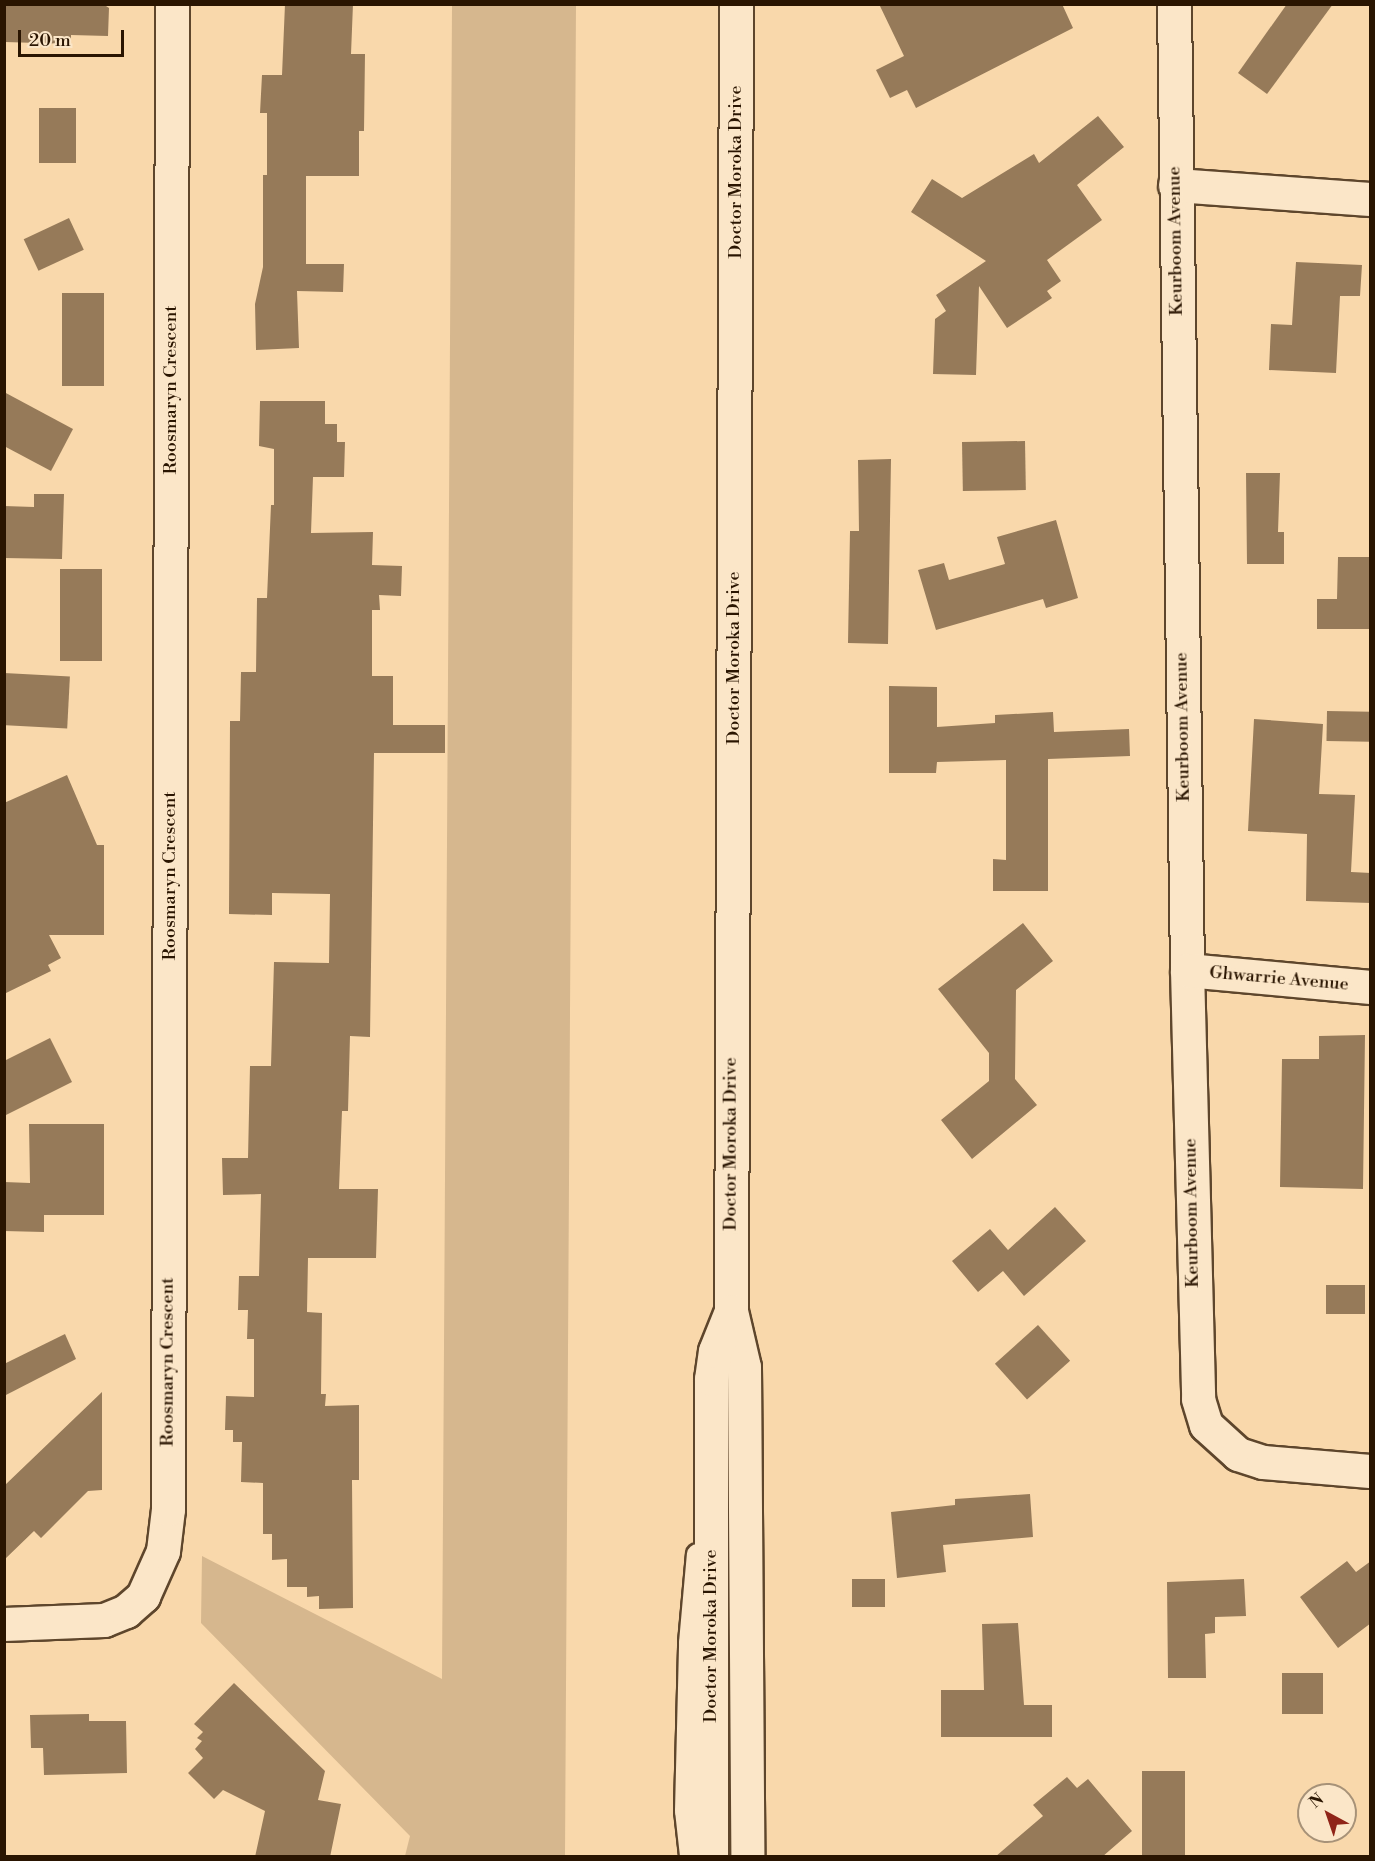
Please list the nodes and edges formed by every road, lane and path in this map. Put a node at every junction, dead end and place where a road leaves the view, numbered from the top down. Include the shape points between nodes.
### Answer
1 (172, 4) edge
2 (736, 4) edge
3 (1174, 4) edge
4 (1175, 185) junction
5 (1371, 199) edge
6 (1187, 970) junction
7 (1371, 987) edge
8 (731, 1311) junction
9 (711, 1465) junction
10 (1371, 1470) edge
11 (4, 1624) edge
12 (690, 1857) edge
13 (711, 1857) edge
14 (747, 1857) edge

1 - 11 street, Roosmaryn Crescent via 166,1530 163,1551 143,1596 126,1611 104,1620
2 - 8 street, Doctor Moroka Drive
3 - 4 street, Keurboom Avenue
4 - 5 street
4 - 6 street, Keurboom Avenue
6 - 7 street, Ghwarrie Avenue
6 - 10 street, Keurboom Avenue via 1195,1362 1198,1399 1206,1425 1221,1442 1263,1462
8 - 9 street, Doctor Moroka Drive via 715,1351 711,1379
8 - 14 street, Doctor Moroka Drive via 744,1367
9 - 12 lane via 701,1515 689,1643 685,1811
9 - 13 street, Doctor Moroka Drive

